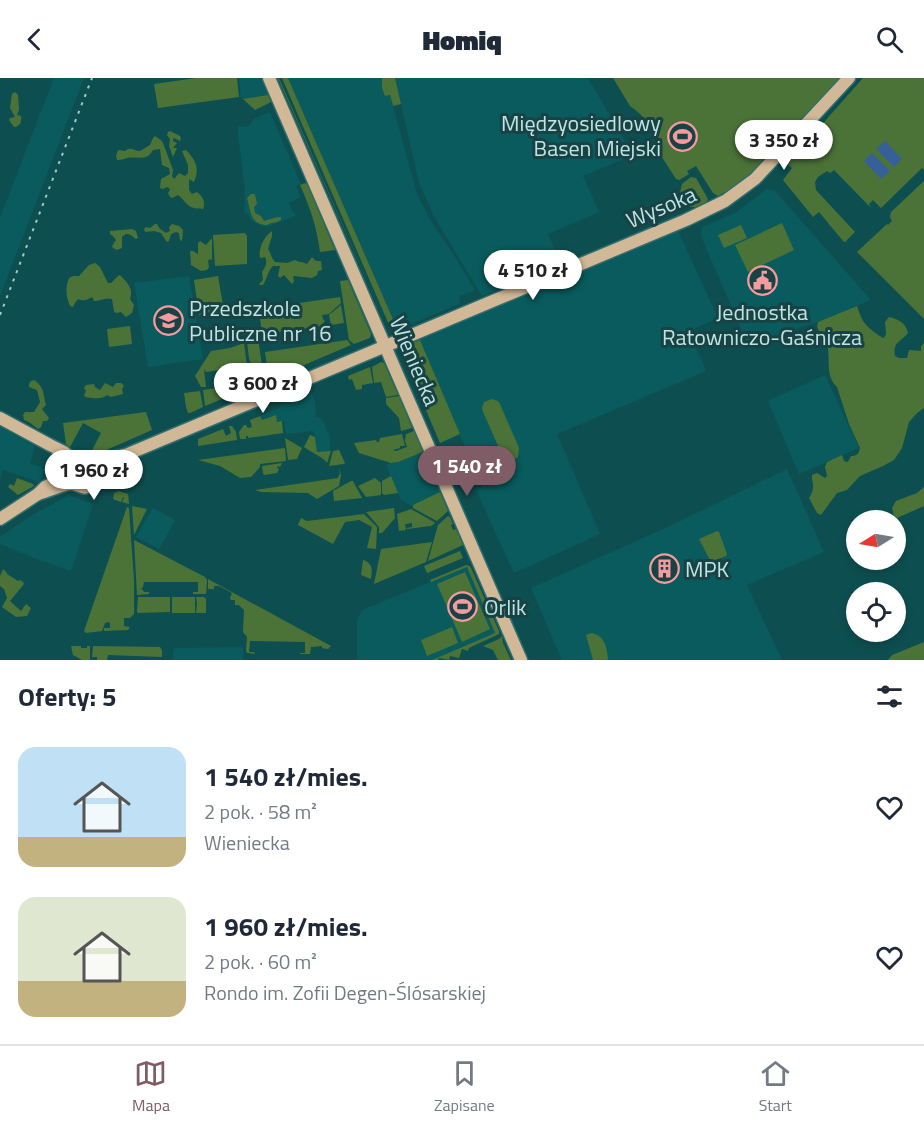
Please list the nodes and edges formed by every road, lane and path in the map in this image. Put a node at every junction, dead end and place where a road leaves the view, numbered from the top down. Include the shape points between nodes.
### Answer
1 (270, 78) edge
2 (849, 78) edge
3 (386, 346) junction
4 (0, 418) edge
5 (83, 473) junction
6 (0, 519) edge
7 (521, 660) edge

1 - 3 street, Wieniecka
2 - 3 street, Wysoka via 760,175 725,201
3 - 5 street, Wysoka via 128,454 100,471
3 - 7 street, Wieniecka
4 - 5 street via 50,445
5 - 6 street

